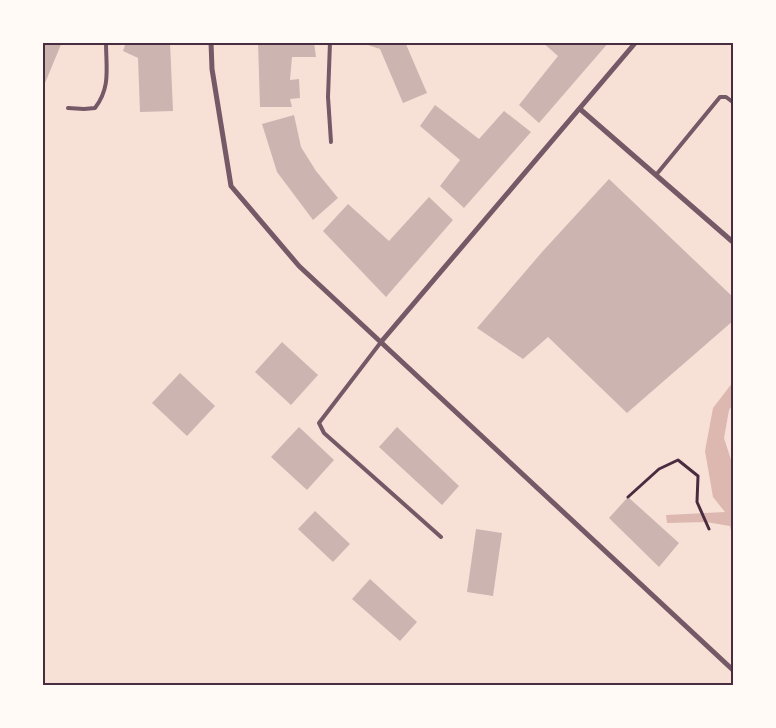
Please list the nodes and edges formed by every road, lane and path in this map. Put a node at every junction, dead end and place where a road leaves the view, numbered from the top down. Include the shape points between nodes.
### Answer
1 (106, 42) edge
2 (211, 42) edge
3 (330, 42) edge
4 (636, 42) edge
5 (734, 103) edge
6 (68, 108) dead end
7 (580, 109) junction
8 (331, 142) dead end
9 (656, 175) junction
10 (734, 243) edge
11 (381, 342) junction
12 (628, 497) dead end
13 (709, 529) dead end
14 (441, 537) dead end
15 (734, 671) edge

1 - 6 lane via 106,88 102,99 95,108
2 - 11 street via 212,69 231,186 299,266
3 - 8 lane via 328,97
4 - 7 street
5 - 9 lane via 720,96
7 - 9 street
7 - 11 street
9 - 10 street
11 - 14 lane via 318,423 324,433
11 - 15 street
12 - 13 path via 659,469 678,460 698,476 697,502

